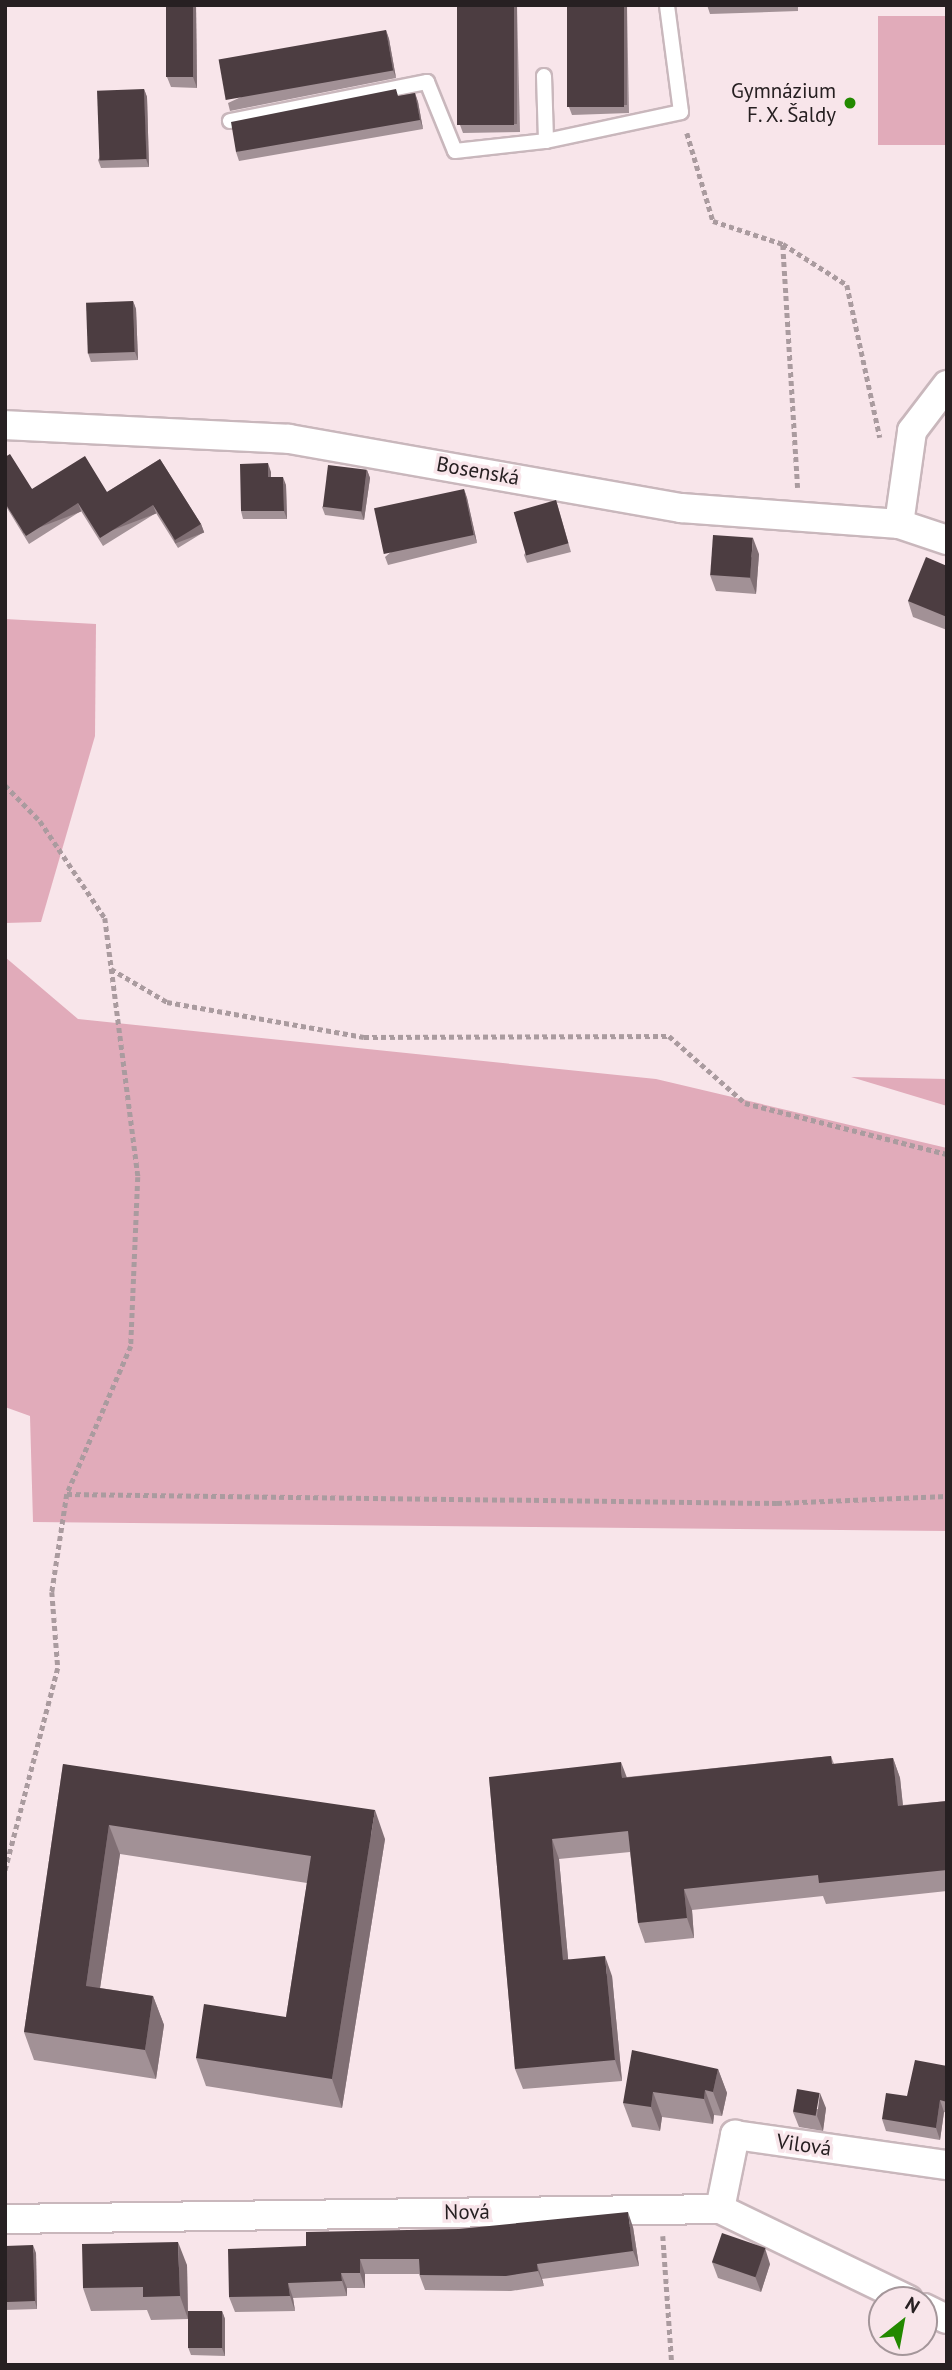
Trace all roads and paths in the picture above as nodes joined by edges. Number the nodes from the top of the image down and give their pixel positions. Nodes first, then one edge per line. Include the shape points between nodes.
1 (667, 5) edge
2 (544, 76) dead end
3 (681, 112) junction
4 (230, 121) edge
5 (546, 141) junction
6 (783, 244) junction
7 (947, 385) edge
8 (5, 425) edge
9 (882, 444) dead end
10 (800, 517) junction
11 (899, 524) junction
12 (947, 540) edge
13 (5, 785) edge
14 (111, 969) junction
15 (947, 1154) edge
16 (67, 1494) junction
17 (947, 1496) edge
18 (5, 1871) edge
19 (947, 2165) edge
20 (661, 2209) junction
21 (720, 2209) junction
22 (5, 2219) edge
23 (879, 2286) edge
24 (672, 2365) edge

1 - 3 lane
2 - 5 lane
3 - 5 lane
3 - 6 path via 713,221
4 - 5 lane via 427,82 455,151
6 - 9 path via 847,285
6 - 10 path
7 - 11 street via 912,431
8 - 10 street, Bosenská via 289,439 681,508
10 - 11 street, Bosenská
11 - 12 street, Bosenská
13 - 14 path via 40,821 105,918
14 - 15 path via 167,1002 364,1037 669,1036 745,1103
14 - 16 path via 138,1177 131,1346
16 - 17 path via 777,1503
16 - 18 path via 52,1592 58,1668
19 - 21 street, Vilová via 735,2136
20 - 21 street, Nová
20 - 22 street, Nová
20 - 24 path
21 - 23 street, Nová

